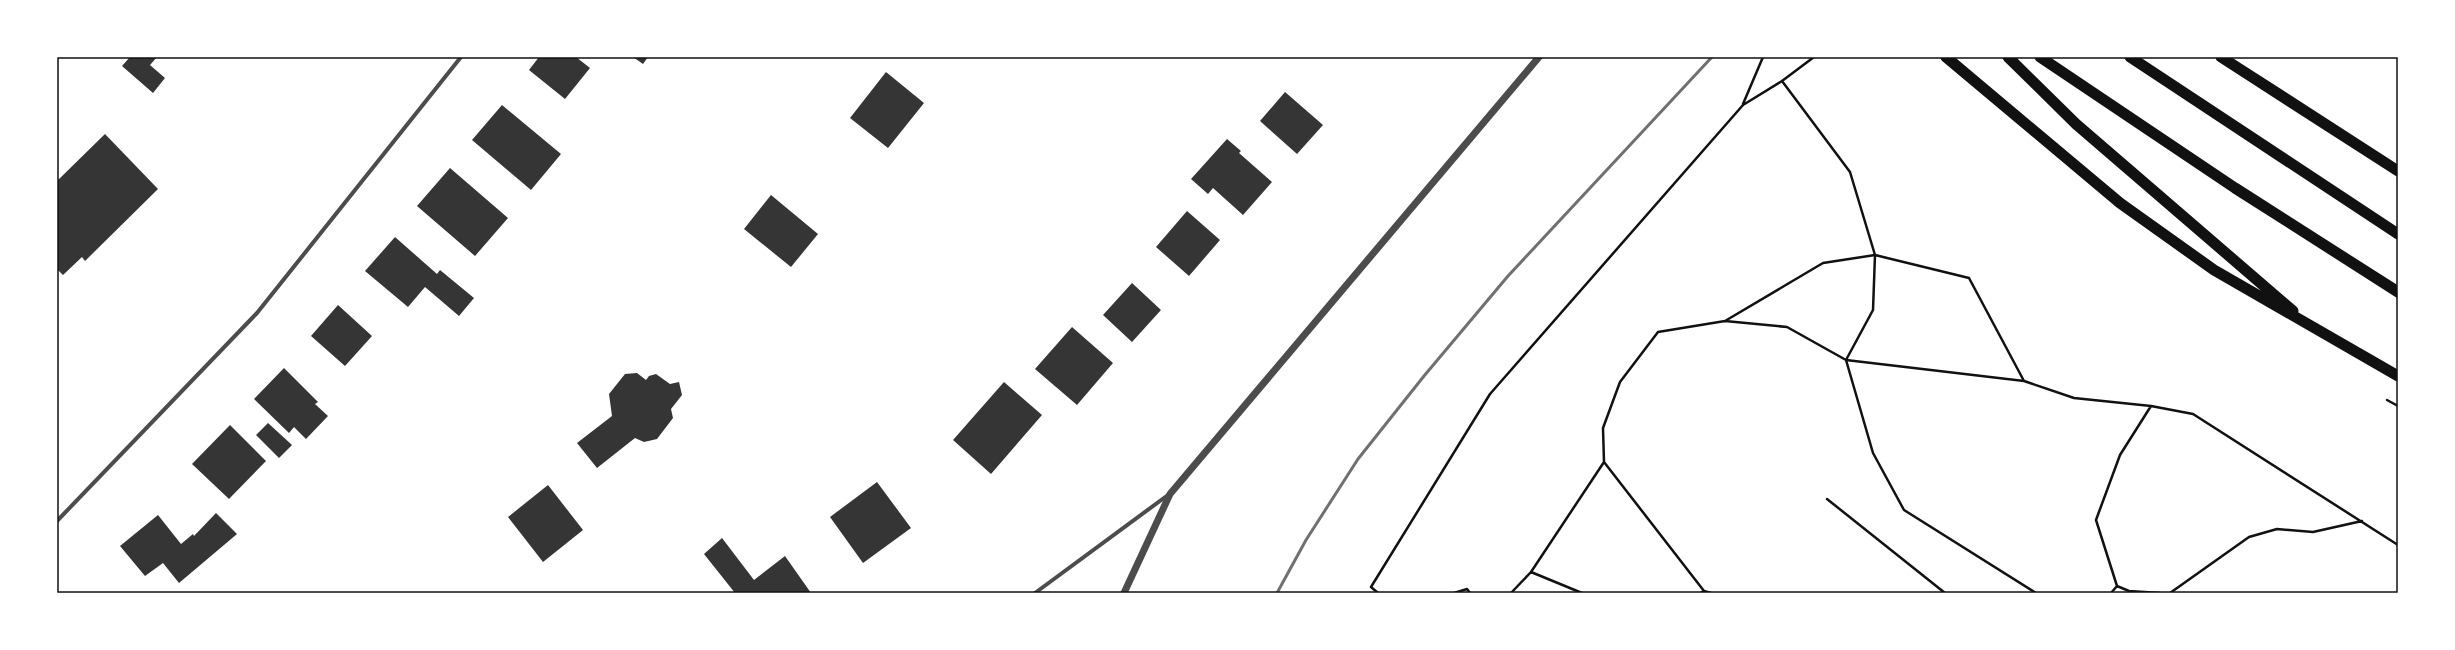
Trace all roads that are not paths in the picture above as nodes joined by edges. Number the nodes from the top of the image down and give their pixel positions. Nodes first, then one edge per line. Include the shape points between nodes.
1 (461, 57) edge
2 (1539, 57) edge
3 (1946, 57) edge
4 (2008, 57) edge
5 (2040, 57) edge
6 (2130, 57) edge
7 (2221, 57) edge
8 (2398, 170) edge
9 (2398, 234) edge
10 (2398, 292) edge
11 (2316, 331) junction
12 (2398, 376) edge
13 (1170, 494) junction
14 (57, 521) edge
15 (1035, 593) edge
16 (1124, 593) edge

1 - 14 street via 257,313
2 - 13 street
3 - 11 highway via 2120,203 2214,270
4 - 11 highway via 2076,124
5 - 10 highway via 2235,188
6 - 9 highway
7 - 8 highway
11 - 12 highway
13 - 15 street
13 - 16 street

